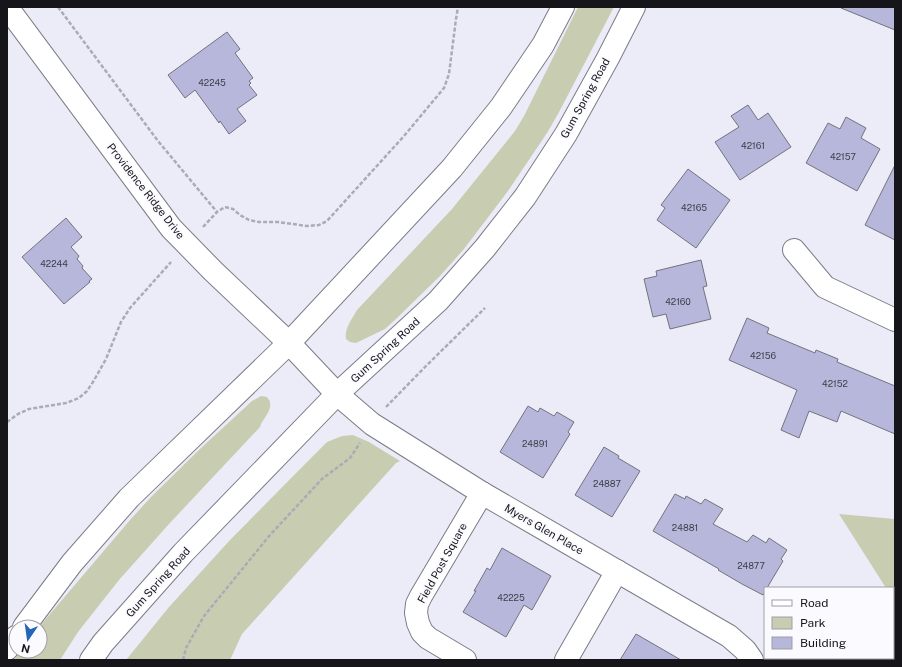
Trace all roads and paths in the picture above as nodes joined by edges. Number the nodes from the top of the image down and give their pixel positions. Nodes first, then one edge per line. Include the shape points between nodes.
1 (7, 7) edge
2 (58, 7) edge
3 (458, 7) edge
4 (563, 7) edge
5 (634, 7) edge
6 (217, 212) junction
7 (201, 229) dead end
8 (794, 250) dead end
9 (173, 260) dead end
10 (485, 308) dead end
11 (895, 320) edge
12 (289, 343) junction
13 (337, 394) junction
14 (385, 408) dead end
15 (7, 422) edge
16 (361, 439) dead end
17 (482, 493) junction
18 (616, 571) junction
19 (30, 619) edge
20 (91, 660) edge
21 (183, 660) edge
22 (465, 660) edge
23 (566, 660) edge
24 (752, 660) edge

1 - 12 main road, Providence Ridge Drive via 171,228
2 - 6 path via 158,142
3 - 6 path via 449,74 444,88 327,221 307,226 249,220 233,209 225,207
4 - 12 main road via 543,45 501,107 452,168
5 - 13 main road, Gum Spring Road via 566,134 525,197 485,248 438,301
6 - 7 path
8 - 11 main road via 825,287
9 - 15 path via 130,308 87,391 79,398 66,403 28,409
10 - 14 path
12 - 13 main road, Providence Ridge Drive
12 - 19 main road via 129,498 72,563
13 - 17 main road, Myers Glen Place via 372,424
13 - 20 main road, Gum Spring Road via 183,553
16 - 21 path via 350,458 322,479 270,535 204,616 186,648
17 - 18 main road, Myers Glen Place
17 - 22 main road, Field Post Square via 421,596 416,613 422,632 428,638
18 - 23 main road
18 - 24 main road, Myers Glen Place via 729,636 746,650

